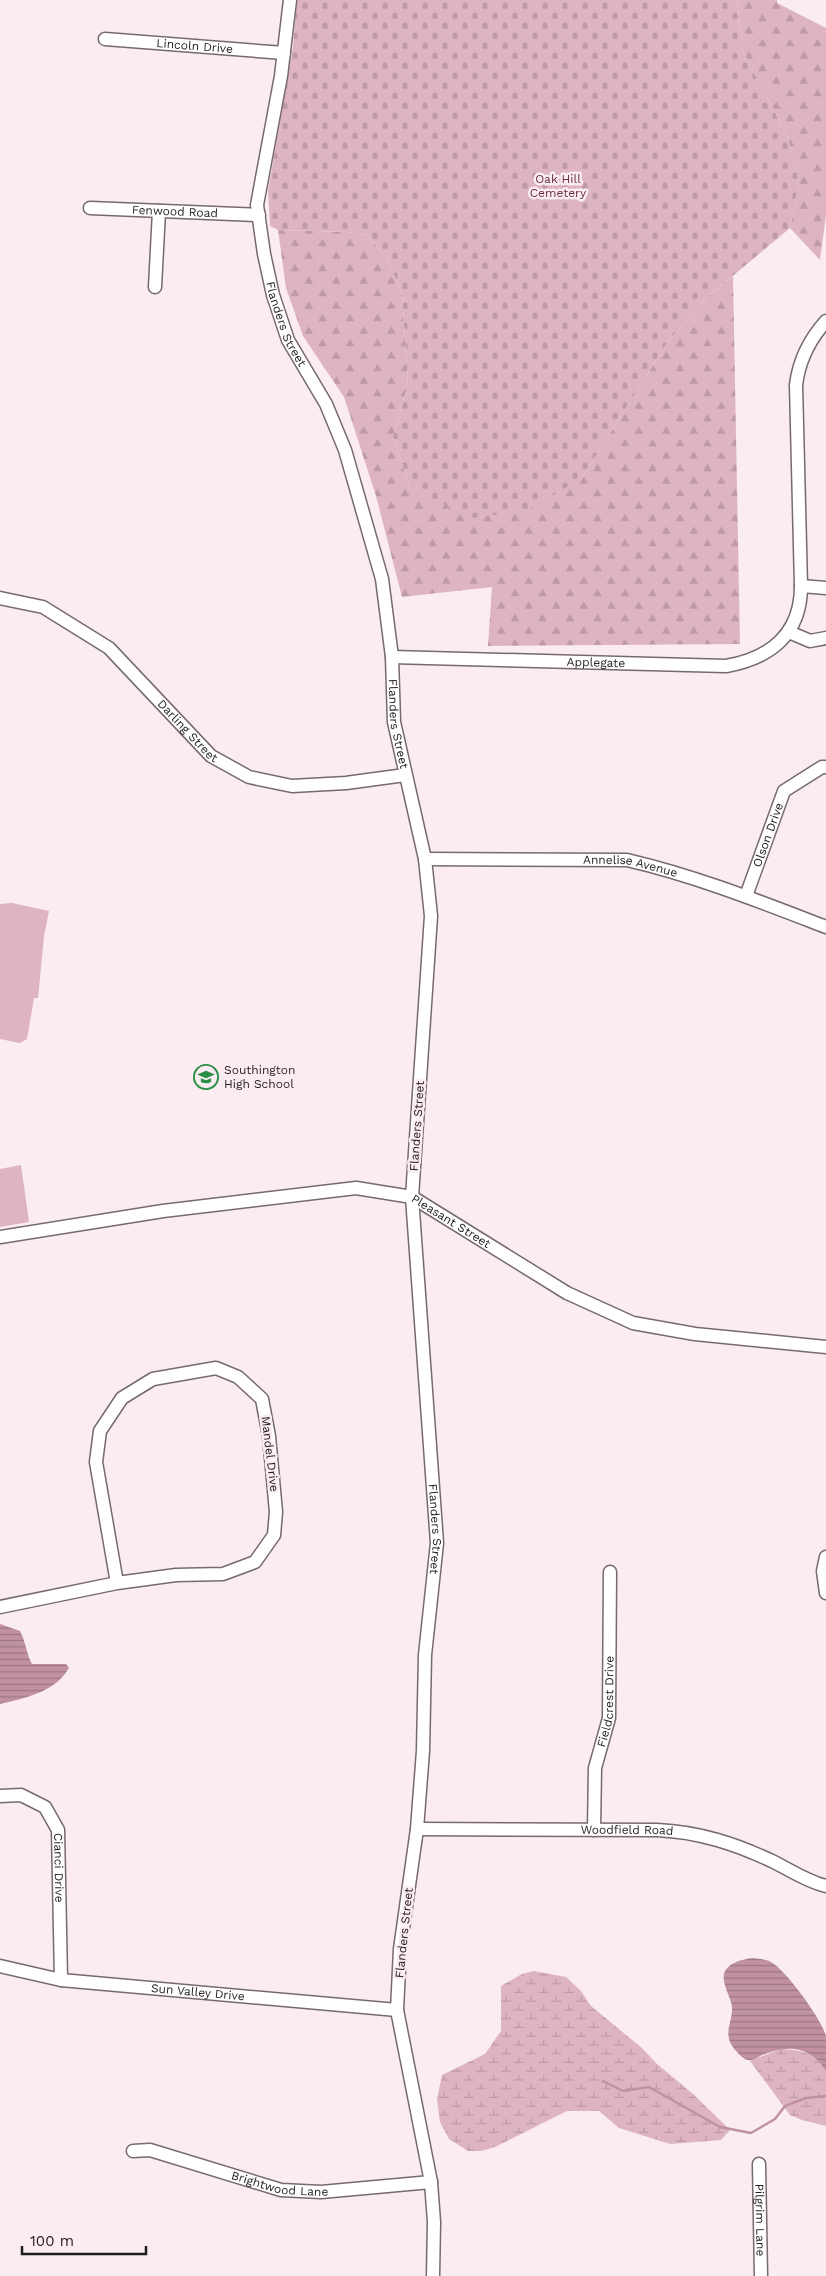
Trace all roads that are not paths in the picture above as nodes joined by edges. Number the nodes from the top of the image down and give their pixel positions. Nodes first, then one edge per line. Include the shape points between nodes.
1 (290, 0) edge
2 (105, 39) dead end
3 (284, 54) junction
4 (90, 208) dead end
5 (160, 211) junction
6 (259, 215) junction
7 (155, 287) dead end
8 (826, 321) edge
9 (801, 586) junction
10 (826, 588) edge
11 (0, 598) edge
12 (789, 632) junction
13 (826, 638) edge
14 (392, 657) junction
15 (826, 767) edge
16 (405, 776) junction
17 (425, 859) junction
18 (746, 896) junction
19 (826, 927) edge
20 (412, 1197) junction
21 (0, 1237) edge
22 (826, 1348) edge
23 (826, 1557) edge
24 (610, 1572) dead end
25 (117, 1584) junction
26 (826, 1593) edge
27 (0, 1607) edge
28 (0, 1796) edge
29 (417, 1829) junction
30 (594, 1830) junction
31 (826, 1886) edge
32 (0, 1966) edge
33 (61, 1980) junction
34 (397, 2010) junction
35 (133, 2151) dead end
36 (759, 2164) dead end
37 (431, 2182) junction
38 (433, 2276) edge
39 (761, 2276) edge

1 - 3 street, Flanders Street
2 - 3 street, Lincoln Drive
3 - 6 street, Flanders Street via 257,205
4 - 5 street, Fenwood Road
5 - 6 street, Fenwood Road
5 - 7 street
6 - 14 street, Flanders Street via 273,295 288,340 326,404 345,450 382,579
8 - 9 street, Applegate via 807,347 796,386
9 - 10 street
9 - 12 street, Applegate via 799,610
11 - 16 street, Darling Street via 43,607 109,648 212,756 249,777 292,786
12 - 13 street via 810,641
12 - 14 street, Applegate via 766,653 747,662 726,666
14 - 16 street, Flanders Street via 394,722
15 - 18 street, Olson Drive via 784,791
16 - 17 street, Flanders Street
17 - 18 street, Annelise Avenue via 628,860
17 - 20 street, Flanders Street via 431,916
18 - 19 street, Annelise Avenue
20 - 21 street, Pleasant Street via 356,1188 164,1211
20 - 22 street, Pleasant Street via 567,1293 633,1323 695,1334
20 - 29 street, Flanders Street via 437,1542 425,1655
23 - 26 street via 823,1571
24 - 30 street, Fieldcrest Drive via 610,1718 595,1768
25 - 25 street, Mandel Drive via 176,1575 223,1574 255,1562 274,1535 276,1512 262,1400 238,1378 216,1368 153,1379 122,1398 100,1431 96,1462
25 - 27 street, Mandel Drive
28 - 33 street, Cianci Drive via 21,1795 45,1807 58,1830
29 - 30 street, Woodfield Road
29 - 34 street, Flanders Street via 400,1949
30 - 31 street, Woodfield Road via 665,1830 709,1836
32 - 33 street, Sun Valley Drive
33 - 34 street, Sun Valley Drive
34 - 37 street, Flanders Street
35 - 37 street, Brightwood Lane via 150,2150 282,2190 321,2192
36 - 39 street, Pilgrim Lane
37 - 38 street, Flanders Street

